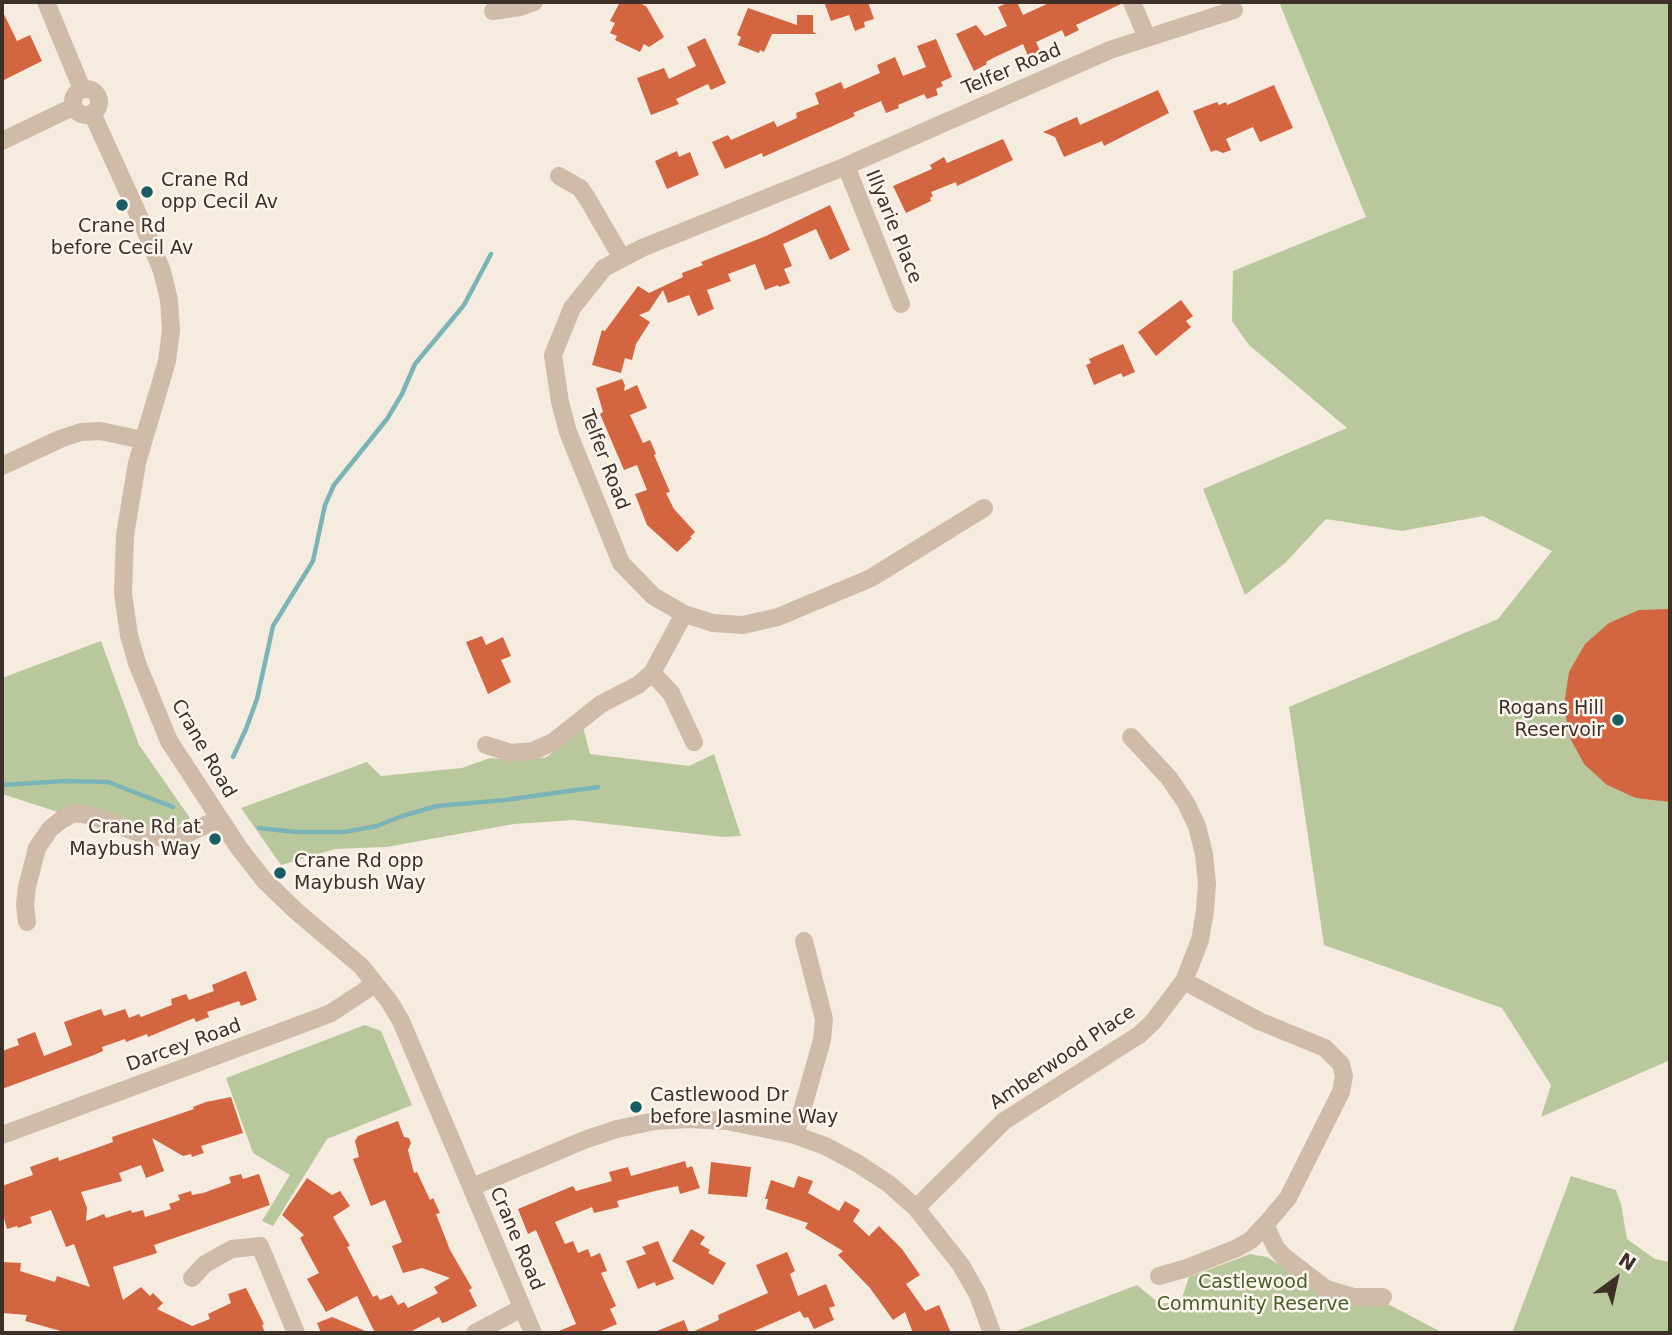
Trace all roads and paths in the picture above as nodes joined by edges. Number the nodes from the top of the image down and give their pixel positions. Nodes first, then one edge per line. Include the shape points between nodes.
1 (46, 2) edge
2 (534, 2) edge
3 (1132, 2) edge
4 (1234, 10) dead end
5 (492, 11) dead end
6 (1147, 38) junction
7 (82, 89) junction
8 (73, 107) junction
9 (92, 113) junction
10 (2, 141) edge
11 (846, 166) junction
12 (559, 176) dead end
13 (622, 258) junction
14 (901, 304) dead end
15 (143, 440) junction
16 (2, 466) edge
17 (984, 508) dead end
18 (684, 614) junction
19 (652, 673) junction
20 (1131, 737) dead end
21 (694, 742) dead end
22 (486, 745) dead end
23 (219, 819) junction
24 (27, 922) dead end
25 (804, 941) dead end
26 (1184, 981) junction
27 (375, 984) junction
28 (2, 1135) edge
29 (795, 1135) junction
30 (472, 1187) junction
31 (916, 1208) junction
32 (1265, 1225) junction
33 (1159, 1276) dead end
34 (192, 1278) dead end
35 (1383, 1297) dead end
36 (522, 1308) junction
37 (296, 1333) edge
38 (475, 1333) edge
39 (533, 1333) edge
40 (992, 1333) edge

1 - 7 street
2 - 5 street
3 - 6 street
4 - 6 street, Telfer Road
6 - 11 street, Telfer Road
7 - 8 street via 74,96
7 - 9 street via 98,97 98,107
8 - 9 street via 81,114
8 - 10 street
9 - 15 street, Crane Road via 152,246 169,300 166,361
11 - 13 street, Telfer Road
11 - 14 street, Illyarie Place
12 - 13 street via 580,188
13 - 18 street, Telfer Road via 604,268 572,309 553,355 560,402 621,563 653,596
15 - 16 street via 81,432
15 - 23 street, Crane Road via 132,483 122,567 127,625 137,663 169,741
17 - 18 street, Telfer Road via 871,578 778,617 743,625
18 - 19 street
19 - 21 street via 671,693
19 - 22 street via 543,747 511,753
20 - 26 street, Amberwood Place via 1186,803 1204,854 1205,911 1200,940
23 - 24 street via 167,839 74,813 50,829 37,848 27,887
23 - 27 street, Crane Road via 264,880 361,966
25 - 29 street via 824,1019
26 - 31 street, Amberwood Place via 1139,1035 1004,1121
26 - 32 street via 1259,1021 1325,1048 1341,1064 1341,1092 1287,1198
27 - 28 street, Darcey Road via 322,1017
27 - 30 street, Crane Road via 401,1021
29 - 30 street via 727,1121 655,1122 587,1139
29 - 31 street via 857,1163
30 - 36 street, Crane Road
31 - 40 street via 961,1265
32 - 33 street via 1237,1248
32 - 35 street via 1276,1248 1326,1289 1353,1297
34 - 37 street via 205,1264 232,1249 260,1246
36 - 38 street
36 - 39 street, Crane Road

